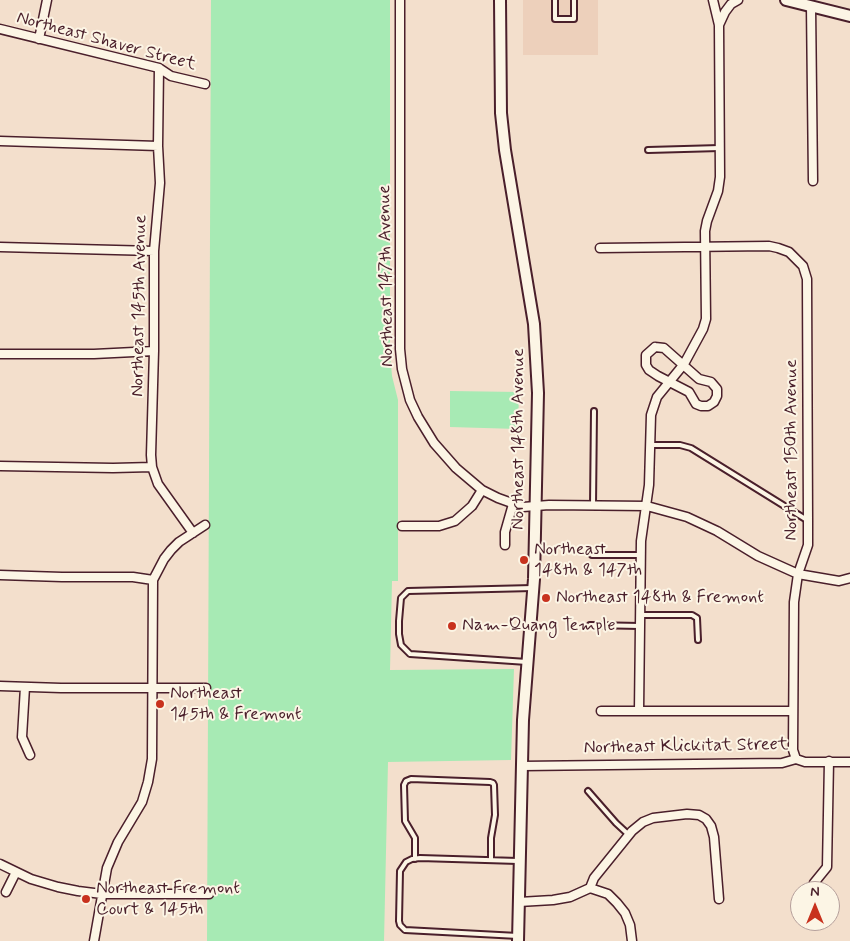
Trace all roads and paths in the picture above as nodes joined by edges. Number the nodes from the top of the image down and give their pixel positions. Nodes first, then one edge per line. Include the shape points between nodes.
1 (47, 0) edge
2 (400, 0) edge
3 (500, 0) edge
4 (555, 0) edge
5 (574, 0) edge
6 (713, 0) edge
7 (738, 0) edge
8 (786, 0) edge
9 (812, 6) junction
10 (850, 16) edge
11 (720, 25) junction
12 (0, 29) edge
13 (39, 39) junction
14 (159, 68) junction
15 (205, 84) dead end
16 (0, 141) edge
17 (158, 146) junction
18 (720, 148) junction
19 (648, 150) dead end
20 (813, 181) dead end
21 (0, 247) edge
22 (705, 247) junction
23 (600, 248) dead end
24 (154, 251) junction
25 (154, 351) junction
26 (0, 354) edge
27 (684, 364) junction
28 (669, 382) junction
29 (594, 411) dead end
30 (650, 445) junction
31 (0, 466) edge
32 (152, 467) junction
33 (482, 490) junction
34 (513, 504) junction
35 (593, 505) junction
36 (536, 506) junction
37 (647, 506) junction
38 (808, 521) junction
39 (205, 525) dead end
40 (402, 526) dead end
41 (193, 533) junction
42 (505, 545) dead end
43 (592, 555) dead end
44 (640, 555) junction
45 (798, 574) junction
46 (0, 575) edge
47 (850, 578) edge
48 (153, 580) junction
49 (533, 588) junction
50 (640, 615) junction
51 (590, 625) dead end
52 (640, 626) junction
53 (698, 640) dead end
54 (527, 662) junction
55 (0, 686) edge
56 (26, 687) junction
57 (153, 688) junction
58 (206, 688) dead end
59 (601, 711) dead end
60 (639, 711) junction
61 (792, 711) junction
62 (30, 755) dead end
63 (796, 759) junction
64 (829, 761) junction
65 (850, 762) edge
66 (522, 766) junction
67 (588, 791) dead end
68 (629, 835) junction
69 (415, 859) junction
70 (491, 860) junction
71 (520, 861) junction
72 (0, 864) edge
73 (16, 872) junction
74 (816, 881) edge
75 (590, 888) junction
76 (6, 892) dead end
77 (102, 894) junction
78 (209, 894) dead end
79 (720, 899) dead end
80 (519, 902) junction
81 (518, 939) edge
82 (94, 941) edge
83 (632, 941) edge

1 - 13 street
2 - 33 street, Northeast 147th Avenue via 402,369 410,400 426,432 456,468
3 - 36 main road, Northeast 148th Avenue via 502,121 536,347
4 - 5 lane via 555,19 574,19
6 - 11 street
7 - 11 street via 725,12
8 - 9 main road
9 - 10 main road
9 - 20 street
11 - 18 street
12 - 13 street, Northeast Shaver Street
13 - 14 street, Northeast Shaver Street
14 - 15 street, Northeast Shaver Street via 170,76
14 - 17 street, Northeast 145th Avenue
16 - 17 street
17 - 24 street, Northeast 145th Avenue via 160,184
18 - 19 lane
18 - 22 street via 718,191 707,221
21 - 24 street
22 - 23 street
22 - 27 street via 706,319
22 - 38 street, Northeast 150th Avenue via 778,248 799,261 807,279
24 - 25 street, Northeast 145th Avenue
25 - 26 street
25 - 32 street, Northeast 145th Avenue
27 - 28 street
27 - 28 street via 664,348 650,351 645,360 649,370
27 - 28 street via 699,379 715,385 717,396 714,402 708,406 696,404 689,392
28 - 30 street via 653,406
29 - 35 lane
30 - 37 street
30 - 38 lane via 690,448
31 - 32 street
32 - 41 street, Northeast 145th Avenue via 161,490
33 - 34 street, Northeast 147th Avenue
33 - 40 street via 472,506 455,521 439,526
34 - 36 street, Northeast 147th Avenue
34 - 42 street
35 - 36 street, Northeast 147th Avenue
35 - 37 street, Northeast 147th Avenue
36 - 49 main road, Northeast 148th Avenue
37 - 44 street
37 - 45 street, Northeast 147th Avenue via 687,517
38 - 45 street, Northeast 150th Avenue via 808,545
39 - 41 street
41 - 48 street via 171,550
43 - 44 lane
44 - 50 street
45 - 47 street, Northeast 147th Avenue via 839,581
45 - 61 street, Northeast 150th Avenue via 794,602
46 - 48 street
48 - 57 street
49 - 54 main road, Northeast 148th Avenue
49 - 54 lane via 408,591 401,598 399,621 401,645 410,654
50 - 52 street
50 - 53 lane via 692,615 697,618
51 - 52 lane
52 - 60 street
54 - 66 main road, Northeast 148th Avenue
55 - 56 street
56 - 57 street
56 - 62 street via 22,737
57 - 58 street
57 - 77 street via 152,759 148,782 142,802 111,858
59 - 60 street
60 - 61 street
61 - 63 street, Northeast 150th Avenue via 792,750
63 - 64 street, Northeast Klickitat Street
63 - 66 street, Northeast Klickitat Street via 782,763
64 - 65 street, Northeast Klickitat Street
64 - 74 street via 827,866
66 - 71 main road, Northeast 148th Avenue
67 - 68 lane
68 - 75 street via 594,878
68 - 79 street via 644,822 668,815 699,815 706,819 714,837
69 - 70 lane
69 - 70 lane via 415,838 405,821 404,784 411,780 493,783 495,815
69 - 81 lane via 406,862 400,870 399,921 402,928
70 - 71 lane
71 - 80 main road, Northeast 148th Avenue
72 - 73 street
73 - 76 street
73 - 77 street via 58,887
75 - 80 street via 570,897
75 - 83 street via 608,894 625,913
77 - 78 street
77 - 82 street
80 - 81 main road, Northeast 148th Avenue

